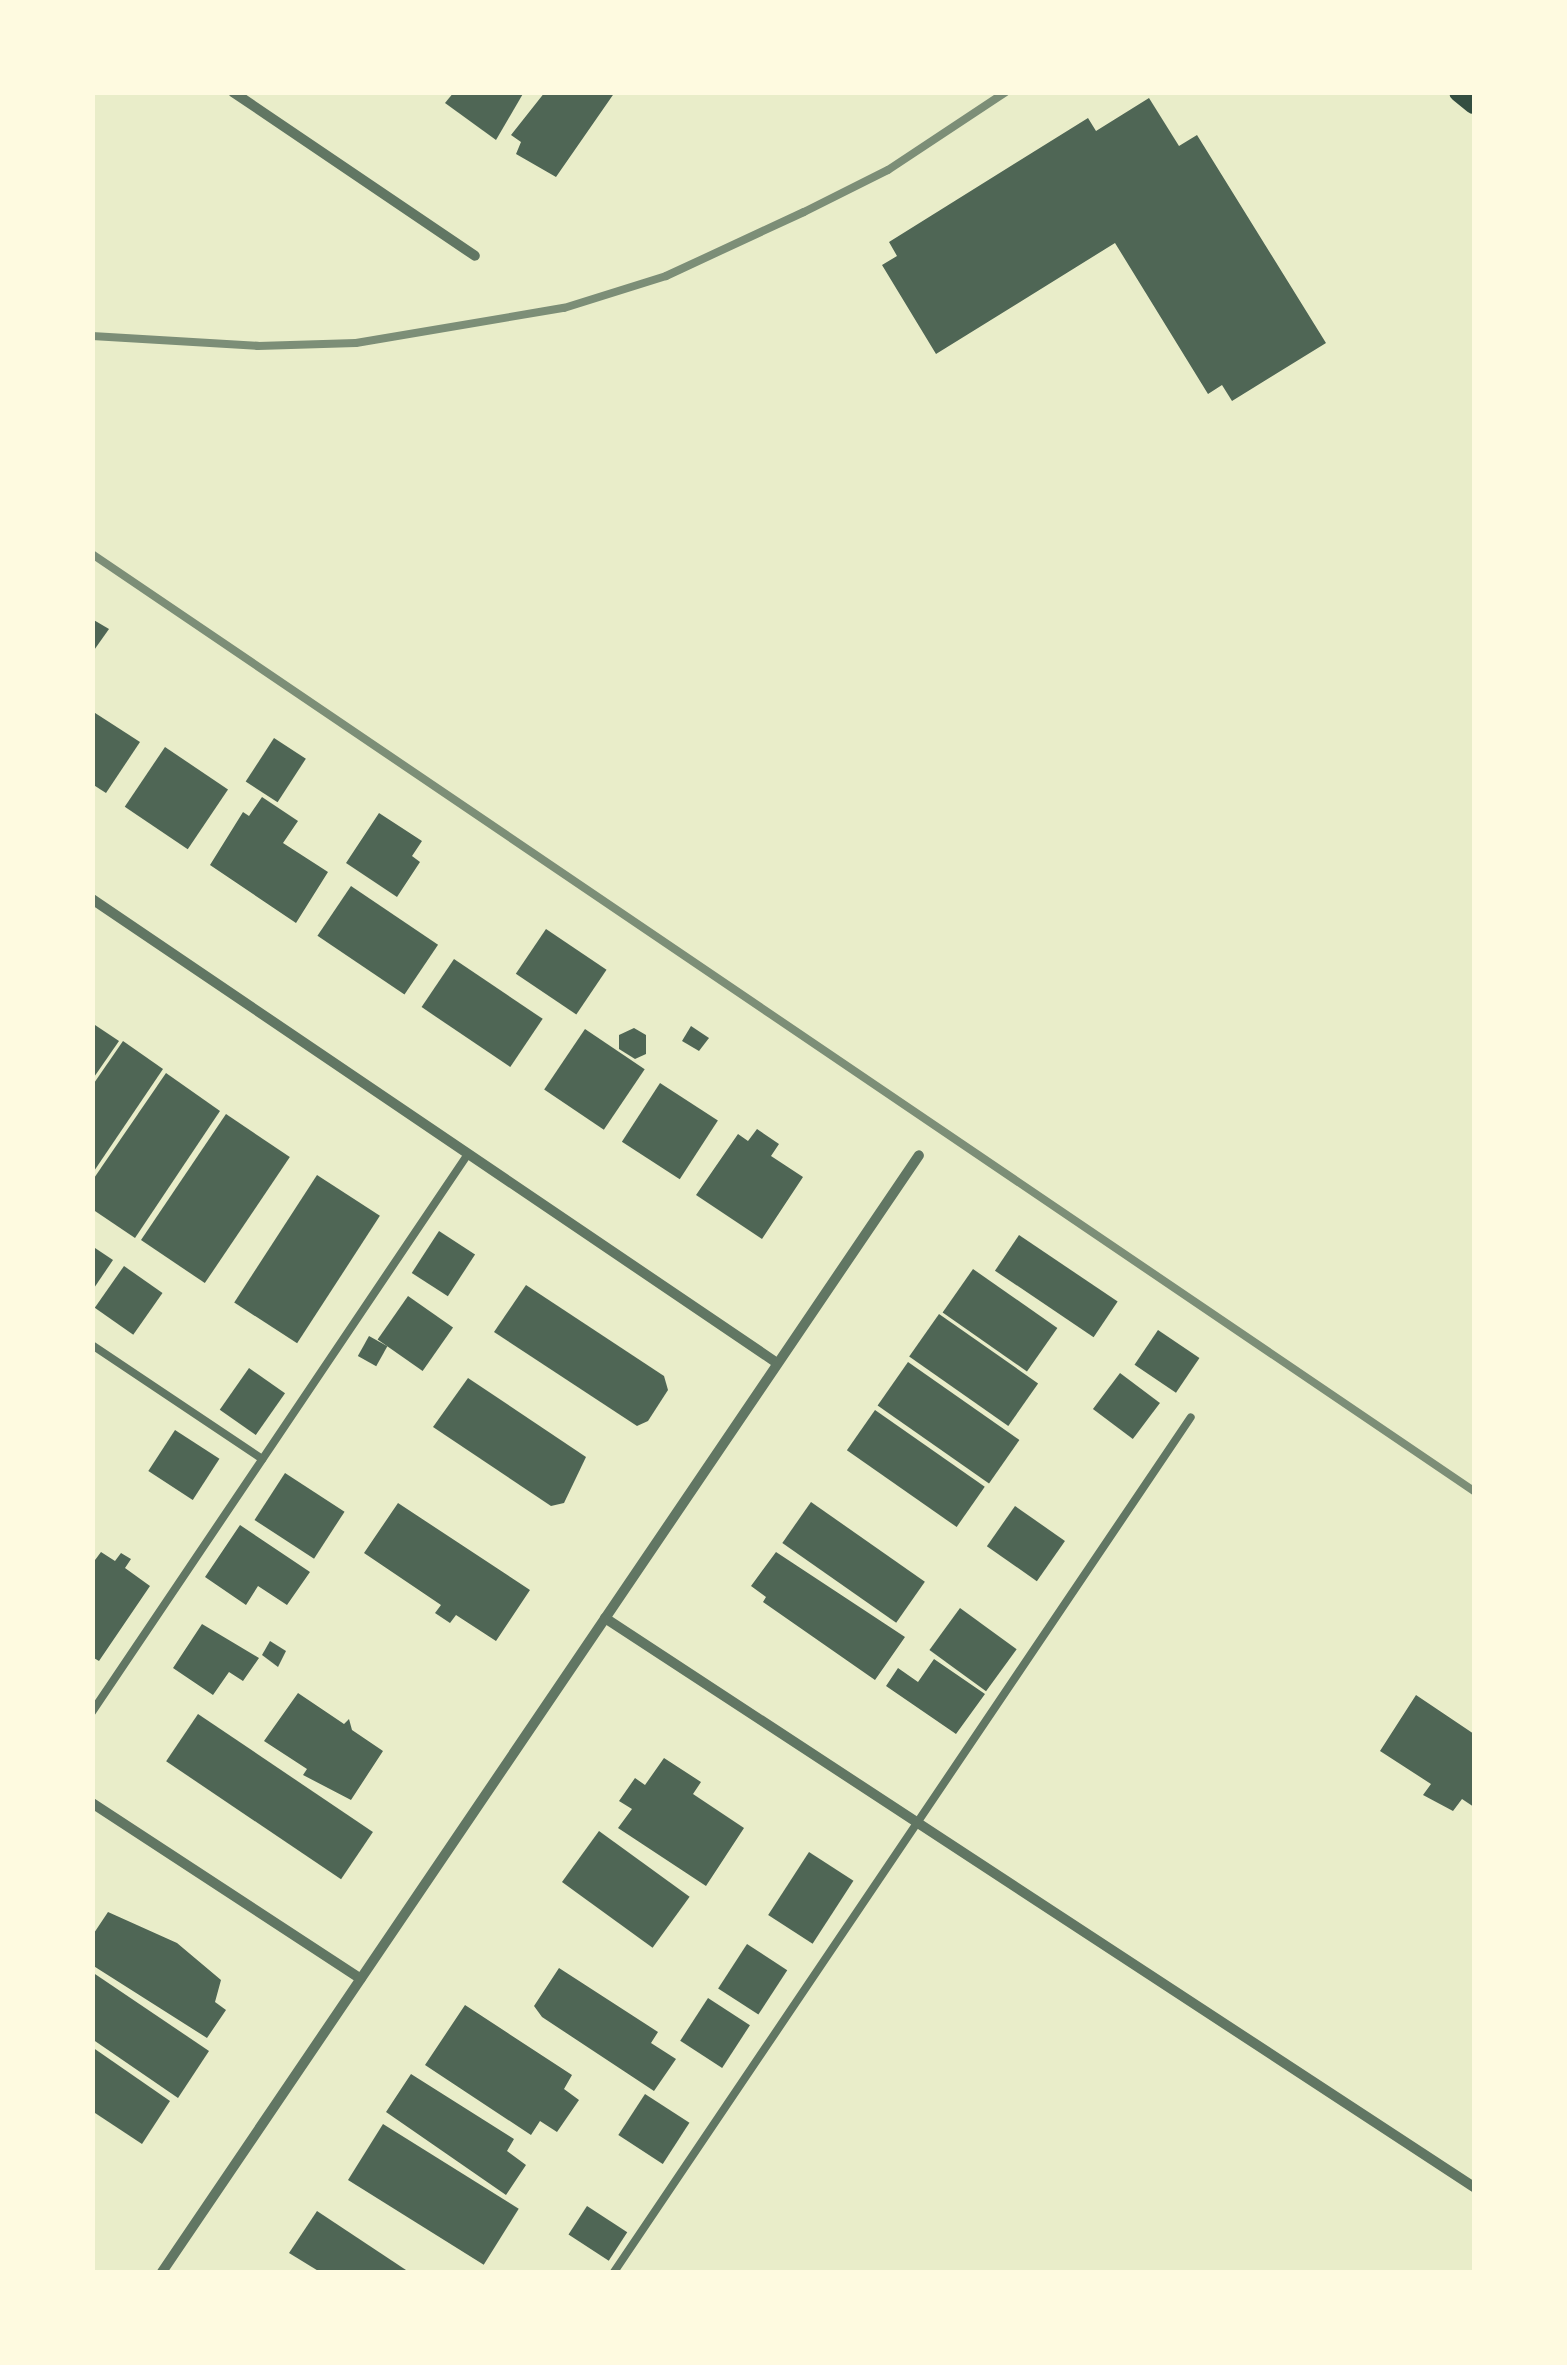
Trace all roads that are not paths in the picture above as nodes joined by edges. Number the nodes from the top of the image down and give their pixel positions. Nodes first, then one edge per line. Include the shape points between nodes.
1 (234, 92) edge
2 (1459, 92) edge
3 (1474, 104) edge
4 (475, 256) dead end
5 (92, 899) edge
6 (468, 1154) junction
7 (919, 1155) dead end
8 (92, 1346) edge
9 (777, 1364) junction
10 (1191, 1417) dead end
11 (262, 1460) junction
12 (604, 1618) junction
13 (92, 1712) edge
14 (92, 1803) edge
15 (914, 1824) junction
16 (361, 1979) junction
17 (1474, 2187) edge
18 (162, 2272) edge
19 (614, 2272) edge

1 - 4 street
2 - 3 main road
5 - 6 street
6 - 9 street
6 - 11 lane
7 - 9 street
8 - 11 lane
9 - 12 street
10 - 15 lane
11 - 13 lane
12 - 15 street
12 - 16 street
14 - 16 street
15 - 17 street
15 - 19 lane
16 - 18 street

